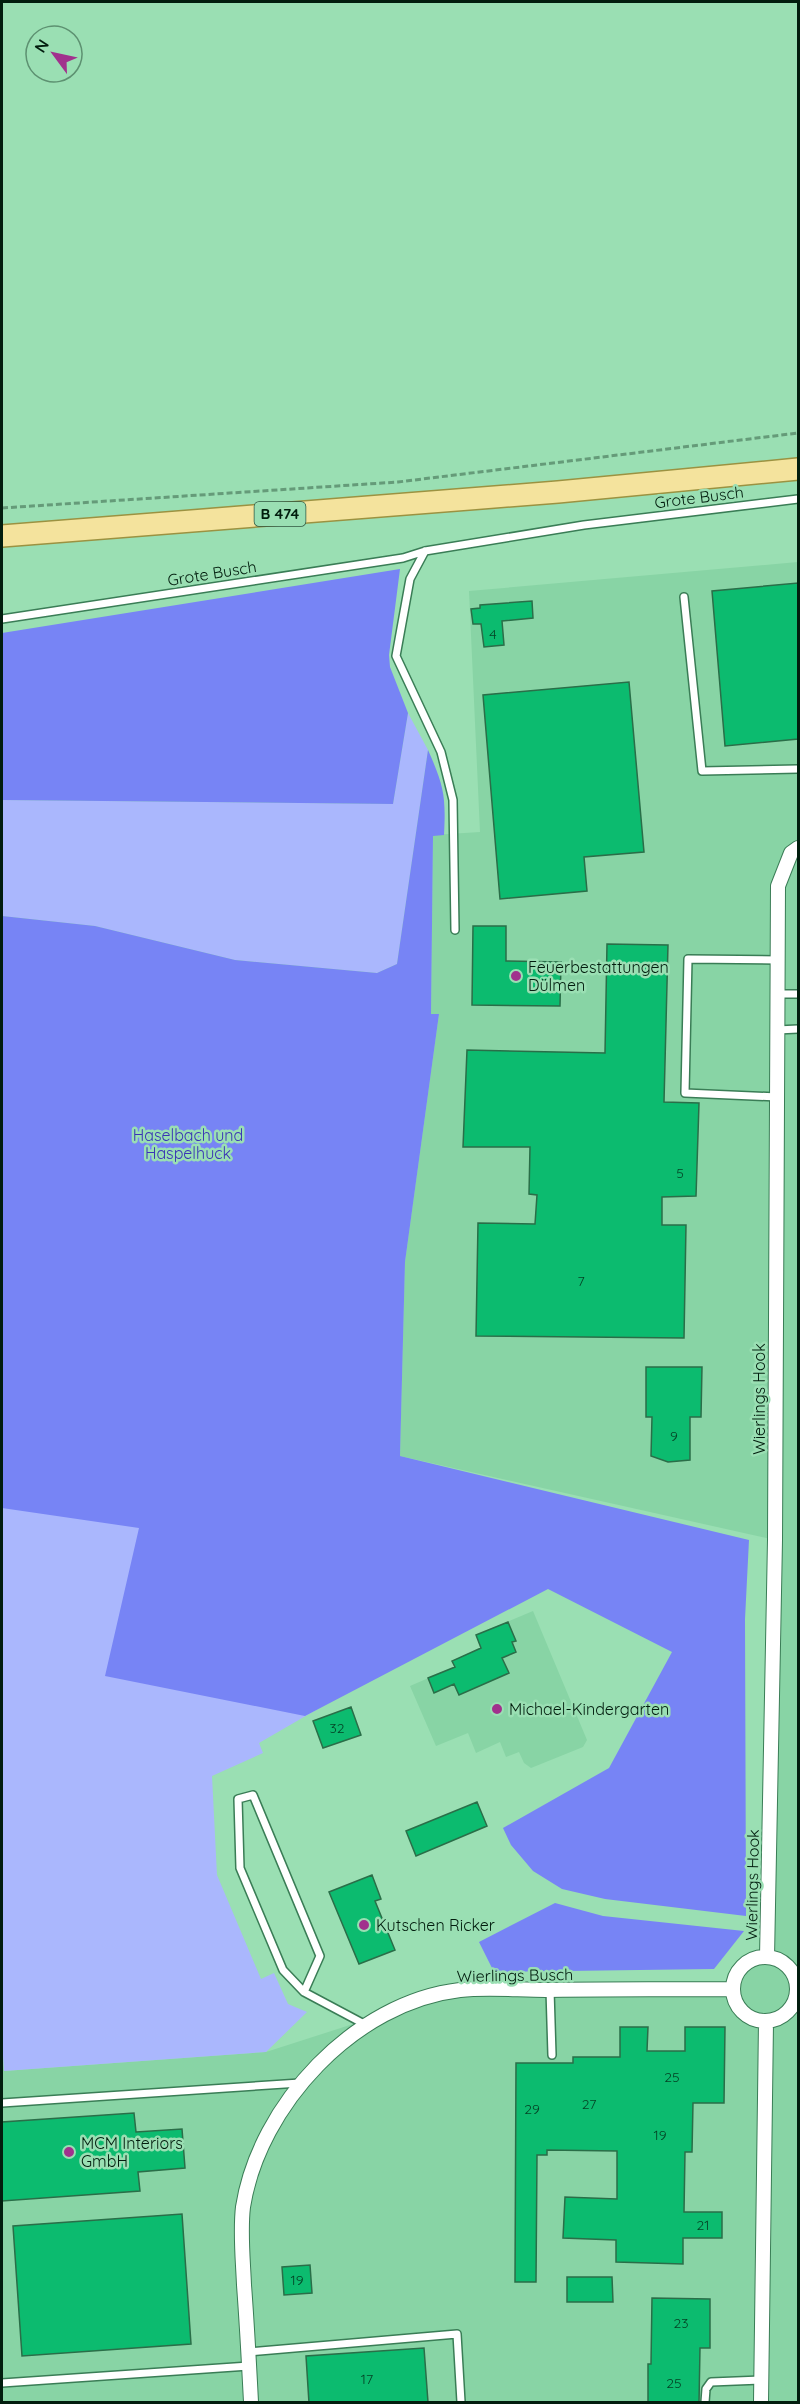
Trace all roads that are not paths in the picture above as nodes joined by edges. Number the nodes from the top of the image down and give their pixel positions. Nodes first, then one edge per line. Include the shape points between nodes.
1 (798, 469) edge
2 (798, 499) edge
3 (2, 536) edge
4 (425, 551) junction
5 (684, 597) dead end
6 (2, 619) edge
7 (798, 769) edge
8 (798, 848) edge
9 (456, 930) dead end
10 (777, 960) junction
11 (777, 994) junction
12 (798, 994) edge
13 (798, 1029) edge
14 (777, 1030) junction
15 (777, 1097) junction
16 (767, 1957) junction
17 (733, 1989) junction
18 (550, 1990) junction
19 (798, 1991) edge
20 (304, 1992) junction
21 (766, 2022) junction
22 (366, 2025) junction
23 (552, 2055) dead end
24 (300, 2083) junction
25 (2, 2103) edge
26 (249, 2359) junction
27 (761, 2380) junction
28 (2, 2383) edge
29 (251, 2403) edge
30 (461, 2403) edge
31 (705, 2403) edge
32 (761, 2403) edge

1 - 3 main road, B 474
2 - 4 lane, Grote Busch via 584,525
4 - 6 lane, Grote Busch via 403,558
4 - 9 lane via 410,579 396,656 441,752 453,800
5 - 7 lane via 702,771
8 - 10 street, Wierlings Hook via 791,853 778,886
10 - 11 street, Wierlings Hook
10 - 15 lane via 688,959 685,1093
11 - 12 lane
11 - 14 street, Wierlings Hook
13 - 14 lane
14 - 15 street, Wierlings Hook
15 - 16 street, Wierlings Hook via 775,1528
16 - 17 street via 744,1964
16 - 19 street via 790,1968
17 - 18 street, Wierlings Busch
17 - 21 street via 734,2000 747,2016
18 - 22 street, Wierlings Busch via 459,1990 413,2002
18 - 23 lane
19 - 21 street via 788,2013
20 - 20 lane via 283,1970 240,1868 238,1799 253,1795 320,1956
20 - 22 lane
21 - 27 street
22 - 24 street, Wierlings Busch via 336,2047
24 - 25 lane
24 - 26 street, Wierlings Busch via 275,2120 255,2163 243,2208
26 - 28 lane
26 - 29 street, Wierlings Busch
26 - 30 lane via 457,2334
27 - 31 lane via 711,2382
27 - 32 street

